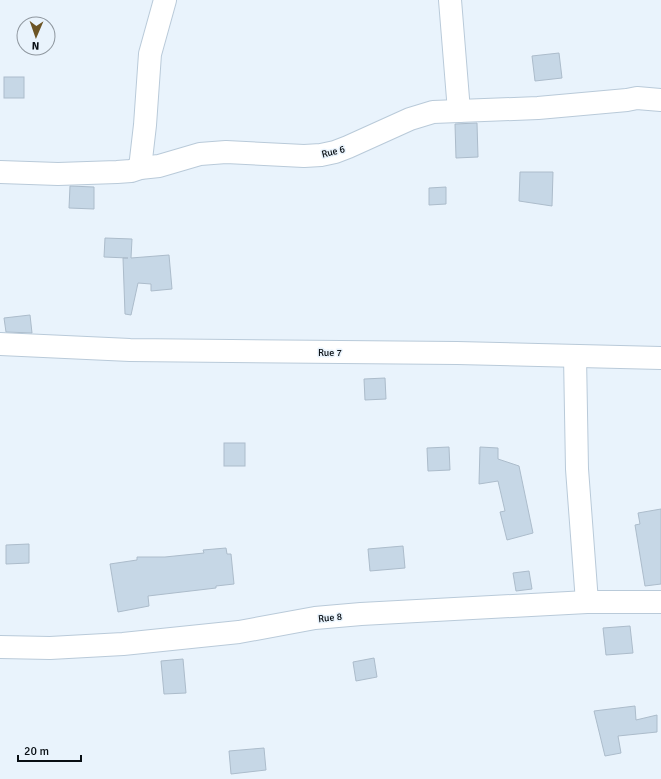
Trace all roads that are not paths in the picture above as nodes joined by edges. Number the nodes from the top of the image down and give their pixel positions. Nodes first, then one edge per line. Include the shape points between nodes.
1 (165, 0) edge
2 (450, 0) edge
3 (661, 100) edge
4 (459, 111) junction
5 (140, 168) junction
6 (0, 172) edge
7 (0, 344) edge
8 (575, 356) junction
9 (661, 358) edge
10 (587, 602) junction
11 (661, 602) edge
12 (0, 647) edge

1 - 5 street via 150,54
2 - 4 street
3 - 4 street, Rue 6 via 637,98 538,108
4 - 5 street, Rue 6 via 433,112 410,119 348,147 321,155 200,154 159,166
5 - 6 street, Rue 6 via 132,171 58,174
7 - 8 street, Rue 7 via 130,350
8 - 9 street, Rue 7
8 - 10 street via 577,469
10 - 11 street, Rue 8
10 - 12 street, Rue 8 via 346,615 239,632 123,644 50,648

